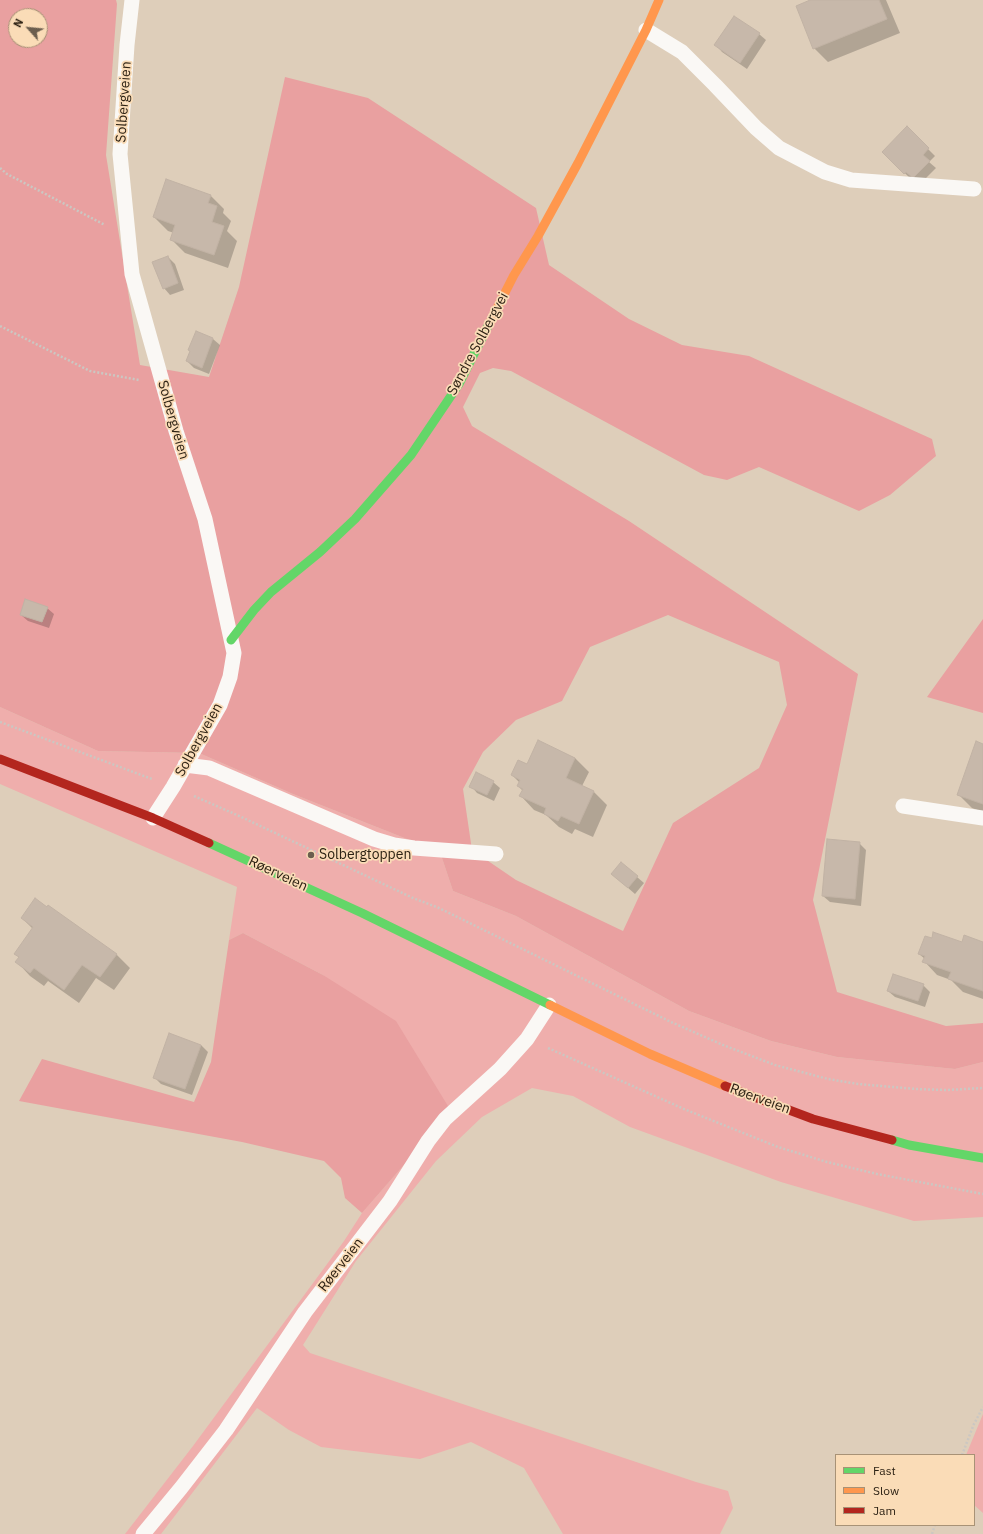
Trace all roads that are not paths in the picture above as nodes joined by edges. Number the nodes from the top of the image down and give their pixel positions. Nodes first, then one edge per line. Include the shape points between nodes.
1 (132, 0) edge
2 (659, 0) edge
3 (646, 30) junction
4 (974, 189) dead end
5 (231, 640) junction
6 (0, 759) edge
7 (185, 764) junction
8 (904, 806) dead end
9 (154, 818) junction
10 (983, 818) edge
11 (496, 854) dead end
12 (549, 1005) junction
13 (983, 1158) edge
14 (143, 1534) edge

1 - 5 lane, Solbergveien via 120,154 132,274 176,432 205,519
2 - 3 main road, Søndre Solbergvei
3 - 4 lane via 682,52 779,148 825,172 851,180
3 - 5 main road, Søndre Solbergvei via 578,162 514,275 459,384 411,455 354,519 254,610
5 - 7 lane, Solbergveien via 234,653 226,692
6 - 9 main road, Røerveien
7 - 9 lane, Solbergveien
7 - 11 lane via 209,768 374,839 394,845
8 - 10 lane
9 - 12 main road, Røerveien via 284,876
12 - 13 main road, Røerveien via 657,1057 732,1089 813,1119 909,1145
12 - 14 lane, Røerveien via 527,1039 500,1069 445,1119 428,1141 390,1201 305,1312 226,1430

